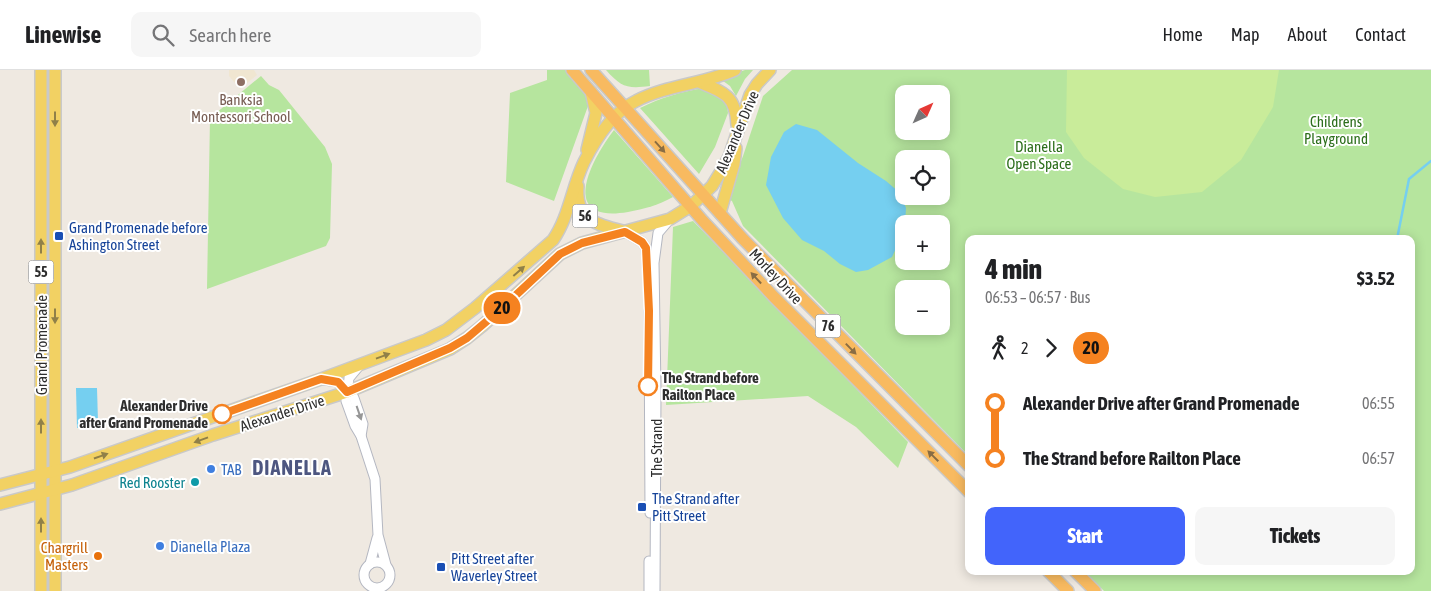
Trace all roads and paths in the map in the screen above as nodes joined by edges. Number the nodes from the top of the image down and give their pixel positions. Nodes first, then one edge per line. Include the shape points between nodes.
1 (41, 70) edge
2 (55, 70) edge
3 (572, 70) edge
4 (591, 70) edge
5 (735, 70) edge
6 (770, 70) edge
7 (41, 82) junction
8 (699, 82) junction
9 (55, 83) junction
10 (591, 92) junction
11 (624, 108) junction
12 (614, 118) junction
13 (737, 134) junction
14 (584, 162) junction
15 (580, 174) junction
16 (703, 195) junction
17 (691, 206) junction
18 (720, 213) junction
19 (670, 219) junction
20 (625, 232) junction
21 (361, 364) junction
22 (321, 379) junction
23 (347, 392) junction
24 (965, 462) edge
25 (55, 471) junction
26 (41, 474) junction
27 (0, 485) edge
28 (965, 488) edge
29 (55, 490) junction
30 (41, 494) junction
31 (0, 504) edge
32 (378, 534) junction
33 (370, 564) junction
34 (386, 565) junction
35 (1052, 575) edge
36 (1079, 575) edge
37 (386, 588) edge
38 (372, 589) edge
39 (41, 591) edge
40 (55, 591) edge
41 (649, 591) edge
42 (655, 591) edge
43 (1068, 591) edge
44 (1095, 591) edge

1 - 7 main road, Grand Promenade / 55
2 - 9 main road, Grand Promenade / 55
3 - 10 highway, Morley Drive / 76
4 - 11 highway, Morley Drive / 76
5 - 8 main road, Alexander Drive / 56
6 - 13 main road, Alexander Drive / 56 via 750,96
7 - 9 main road
26 -> 7 main road, Grand Promenade / 55
8 - 11 main road, Alexander Drive / 56 via 650,95
8 - 13 main road, 56 via 716,88 730,100 736,109
9 -> 25 main road, Grand Promenade / 55
10 - 12 highway, Morley Drive / 76
10 - 14 main road via 596,113
11 - 12 main road, Alexander Drive / 56
11 -> 16 highway, Morley Drive / 76
12 - 14 main road, Alexander Drive / 56
12 - 17 highway, Morley Drive / 76
13 - 16 main road, Alexander Drive / 56 via 729,157
13 - 18 main road, 56 via 736,156
14 - 15 main road, Alexander Drive / 56
15 - 20 main road, 56 via 579,206 587,218
21 -> 15 main road, Alexander Drive / 56 via 446,330 539,253 558,233
16 - 17 main road, Alexander Drive / 56
16 - 18 highway, Morley Drive / 76
17 - 19 main road, Alexander Drive / 56
28 -> 17 highway, Morley Drive / 76 via 774,297
18 -> 24 highway, Morley Drive / 76
19 - 20 main road, Alexander Drive / 56
19 - 42 street, The Strand via 658,233 654,263
20 - 23 main road, Alexander Drive / 56 via 582,243 560,254 467,338
20 - 41 street, The Strand via 642,242 647,255
21 - 22 main road, Alexander Drive / 56
21 - 23 street via 349,378
22 - 23 street via 338,382
25 -> 22 main road, Alexander Drive / 56
23 -> 29 main road, Alexander Drive / 56
23 - 32 street via 346,401 375,479
25 - 26 main road, Alexander Drive / 56
25 - 29 main road, Grand Promenade / 55
26 - 27 main road, Alexander Drive / 56
26 - 30 main road, Grand Promenade / 55
29 - 30 main road, Alexander Drive / 56
29 - 40 main road, Grand Promenade / 55
30 - 31 main road, Alexander Drive / 56
39 -> 30 main road, Grand Promenade / 55
32 - 33 street
32 - 34 street
33 - 34 street
33 - 38 street via 364,579
34 - 37 street via 391,576
35 - 43 highway
36 - 44 highway
37 - 38 street

